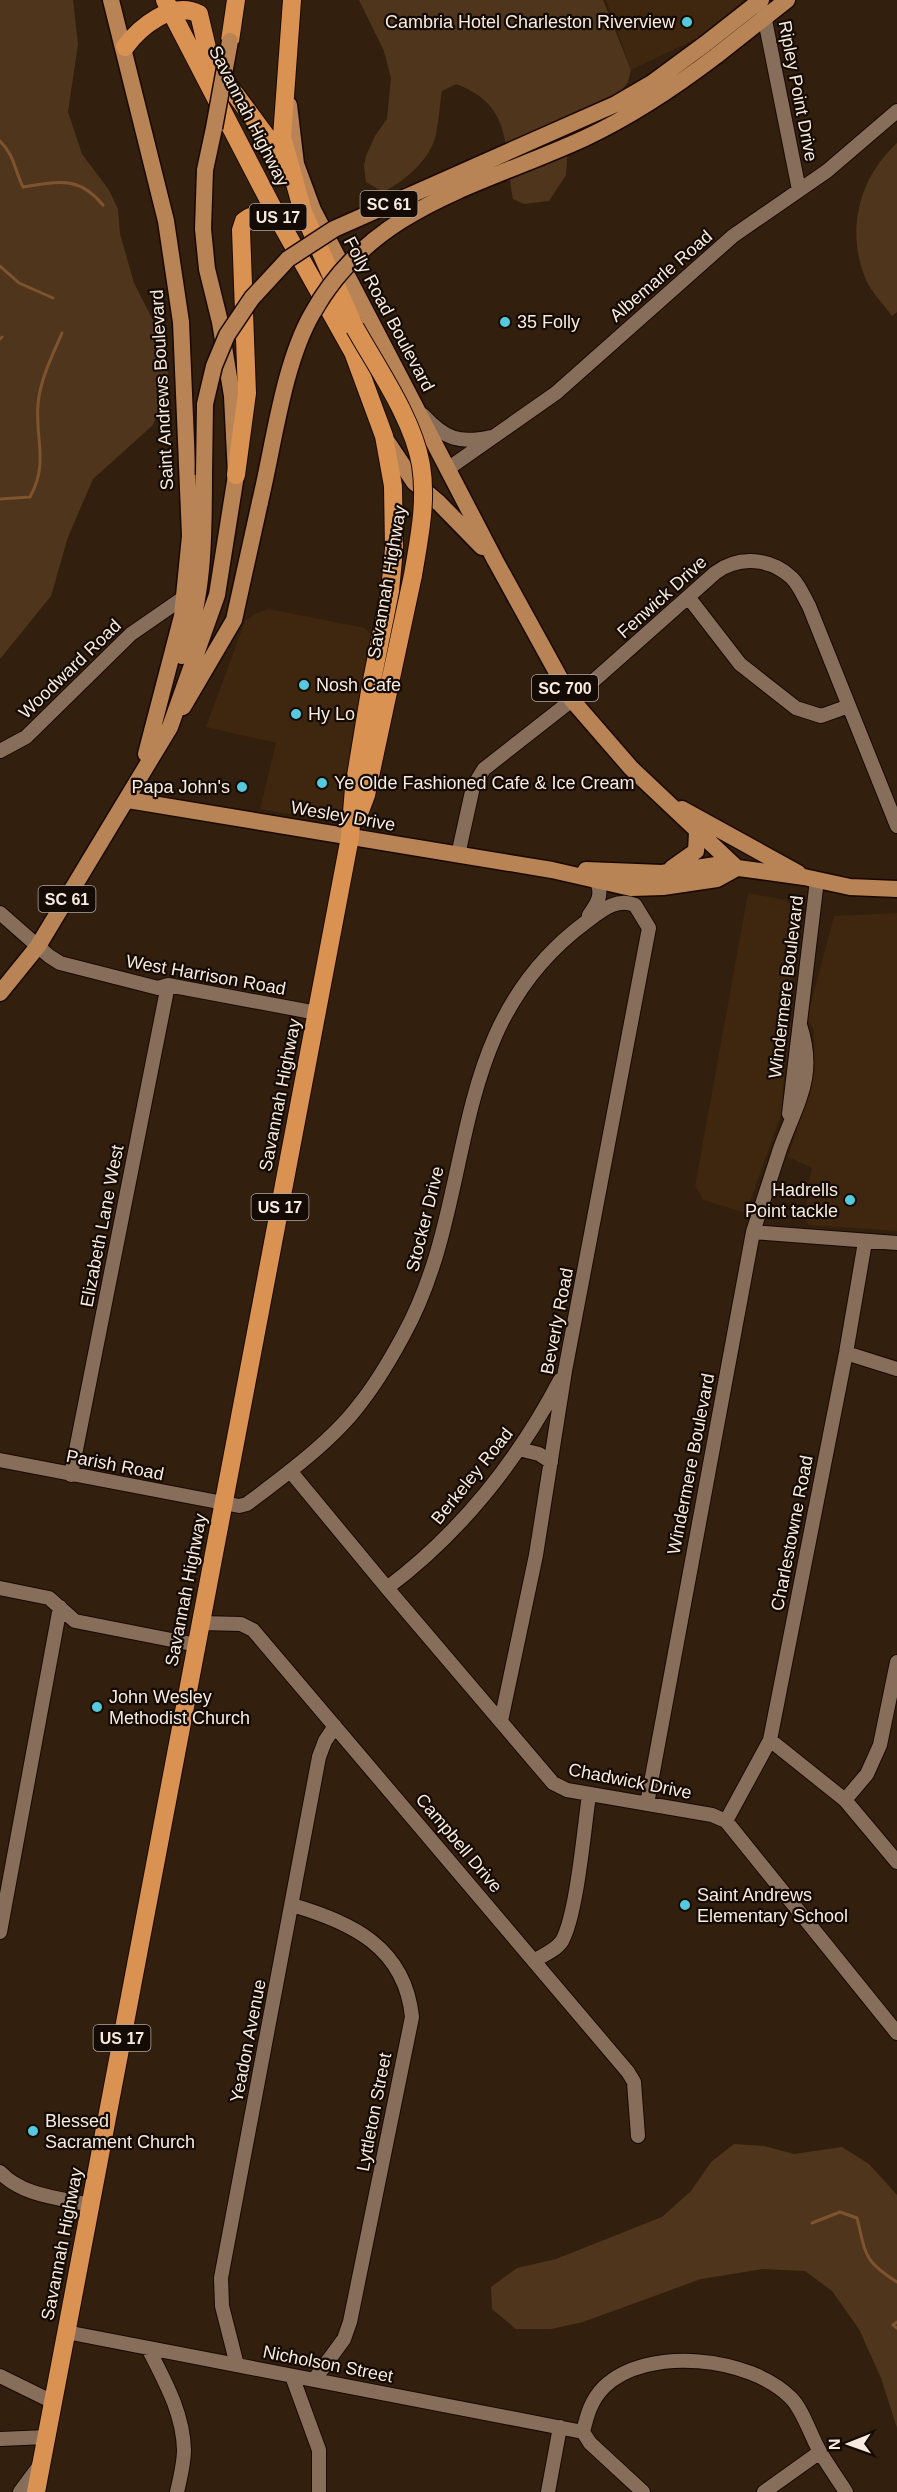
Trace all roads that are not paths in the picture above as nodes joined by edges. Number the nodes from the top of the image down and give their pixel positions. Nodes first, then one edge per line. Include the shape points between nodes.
1 (111, 0) edge
2 (236, 0) edge
3 (292, 0) edge
4 (760, 0) edge
5 (787, 0) edge
6 (168, 6) edge
7 (765, 18) junction
8 (230, 41) joint
9 (125, 47) junction
10 (710, 50) junction
11 (285, 74) junction
12 (897, 111) edge
13 (290, 173) junction
14 (799, 190) junction
15 (279, 219) junction
16 (418, 410) junction
17 (499, 435) junction
18 (384, 436) junction
19 (449, 468) junction
20 (407, 472) junction
21 (236, 475) junction
22 (495, 560) junction
23 (183, 598) junction
24 (689, 598) junction
25 (163, 611) junction
26 (182, 615) junction
27 (572, 700) junction
28 (849, 706) junction
29 (161, 707) junction
30 (170, 727) junction
31 (0, 751) edge
32 (139, 778) junction
33 (661, 796) junction
34 (128, 800) junction
35 (897, 826) edge
36 (697, 833) junction
37 (350, 837) junction
38 (458, 855) junction
39 (738, 868) junction
40 (552, 870) junction
41 (662, 873) junction
42 (811, 879) junction
43 (597, 882) junction
44 (897, 889) edge
45 (0, 913) edge
46 (584, 924) junction
47 (649, 928) joint
48 (38, 946) junction
49 (168, 985) junction
50 (0, 993) edge
51 (317, 1013) junction
52 (800, 1025) junction
53 (786, 1134) junction
54 (753, 1232) junction
55 (865, 1242) junction
56 (897, 1243) edge
57 (846, 1353) junction
58 (897, 1369) edge
59 (565, 1371) junction
60 (519, 1449) junction
61 (0, 1460) edge
62 (551, 1462) junction
63 (291, 1472) junction
64 (71, 1475) junction
65 (224, 1505) junction
66 (0, 1588) edge
67 (387, 1588) junction
68 (60, 1607) junction
69 (201, 1623) junction
70 (197, 1645) junction
71 (897, 1662) edge
72 (501, 1721) junction
73 (335, 1726) junction
74 (770, 1740) junction
75 (589, 1795) junction
76 (845, 1800) junction
77 (646, 1804) junction
78 (726, 1821) junction
79 (897, 1862) edge
80 (292, 1905) junction
81 (0, 1932) edge
82 (535, 1960) junction
83 (897, 2033) edge
84 (638, 2136) dead end
85 (0, 2172) edge
86 (91, 2205) junction
87 (66, 2332) junction
88 (148, 2348) junction
89 (237, 2365) junction
90 (0, 2376) edge
91 (292, 2376) junction
92 (314, 2380) junction
93 (53, 2402) junction
94 (560, 2427) junction
95 (583, 2432) junction
96 (47, 2437) junction
97 (0, 2439) edge
98 (820, 2452) junction
99 (42, 2463) junction
100 (20, 2492) edge
101 (36, 2492) edge
102 (177, 2492) edge
103 (319, 2492) edge
104 (548, 2492) edge
105 (643, 2492) edge
106 (764, 2492) edge
107 (846, 2492) edge

1 - 9 main road, Saint Andrews Boulevard
2 - 8 highway
3 - 11 highway, Savannah Highway / US 17
4 - 7 street, Ripley Point Drive
4 - 10 main road, SC 61
5 - 7 main road, SC 61
6 - 9 highway
6 - 13 highway via 199,14 215,67 276,147
6 - 15 highway, Savannah Highway / US 17
7 - 10 main road, SC 61
7 - 14 street, Ripley Point Drive
8 - 21 main road, Saint Andrews Boulevard, bridge via 205,170 203,229 232,396
9 - 23 main road, Saint Andrews Boulevard via 166,221 182,322 190,536
10 - 29 main road, SC 61, bridge via 616,104 334,229 288,259 252,298 227,335 213,366 205,404 203,558 196,611
10 - 30 main road, SC 61, bridge via 673,89 636,112 415,211 365,245 337,274 301,337 292,362 234,620
11 - 13 highway, Savannah Highway / US 17 via 282,137
11 - 16 main road, Folly Road Boulevard / SC 700 via 296,164 313,210
12 - 14 street, Albemarle Road
13 - 37 highway, Savannah Highway / US 17, bridge via 303,212 355,328 417,448 423,503 413,575 366,795
14 - 17 street, Albemarle Road via 744,227 556,393
15 - 18 highway, Savannah Highway / US 17 via 353,352
15 - 21 highway via 250,217 241,230 247,393
16 - 17 street via 442,434 457,439 471,441
16 - 19 main road, Folly Road Boulevard / SC 700
17 - 19 street, Albemarle Road
18 - 20 main road, Folly Road Boulevard
18 - 37 highway, Savannah Highway / US 17 via 393,486 394,549 354,788
19 - 20 main road via 433,476
19 - 22 main road, Folly Road Boulevard / SC 700
20 - 22 main road, Folly Road Boulevard / SC 700
21 - 30 main road, Saint Andrews Boulevard via 217,595
22 - 27 main road, Folly Road Boulevard / SC 700
23 - 25 street, Woodward Road
23 - 26 main road, Saint Andrews Boulevard
24 - 27 street, Fenwick Drive
24 - 28 street via 740,664 796,708 821,716
24 - 28 street, Fenwick Drive via 724,566 771,563 793,579 809,606
25 - 26 street
25 - 31 street, Woodward Road via 132,634 26,737
26 - 29 main road, Saint Andrews Boulevard
27 - 33 main road, Folly Road Boulevard / SC 700
27 - 38 street, Fenwick Drive via 484,769 472,787
28 - 35 street, Fenwick Drive
29 - 32 main road, Saint Andrews Boulevard / SC 61
30 - 32 main road, Saint Andrews Boulevard / SC 61
32 - 34 main road, Saint Andrews Boulevard / SC 61
33 - 36 main road, Folly Road Boulevard / SC 700
33 - 42 main road, Folly Road Boulevard / SC 700
34 - 37 main road, Wesley Drive
34 - 48 main road, Saint Andrews Boulevard / SC 61
36 - 39 main road, Folly Road Boulevard / SC 700
36 - 41 main road via 696,851
37 - 38 main road, Wesley Drive
37 - 51 highway, Savannah Highway / US 17
38 - 40 main road, Wesley Drive
39 - 41 main road, Wesley Drive via 716,865
39 - 42 main road, Folly Road Boulevard
39 - 43 main road, Wesley Drive via 717,879 663,887 631,888
40 - 41 main road, Wesley Drive
40 - 43 main road, Wesley Drive
42 - 44 main road, Folly Road Boulevard via 850,887
42 - 52 street, Windermere Boulevard
43 - 46 street, Stocker Drive via 598,902
45 - 48 street, West Harrison Road
46 - 47 street, Stocker Drive via 604,909 628,902 635,905
46 - 63 street, Stocker Drive via 518,992 496,1032 469,1108 441,1242 427,1287 404,1335 358,1408
47 - 59 street, Beverly Road
48 - 49 street, West Harrison Road via 60,963 158,988
48 - 50 main road, Saint Andrews Boulevard / SC 61
49 - 51 street, West Harrison Road
49 - 64 street, Elizabeth Lane West
51 - 65 highway, Savannah Highway / US 17
52 - 53 street, Windermere Boulevard
52 - 53 street, Windermere Boulevard via 805,1041 806,1080
53 - 54 street, Windermere Boulevard
54 - 55 street
54 - 77 street, Windermere Boulevard
55 - 56 street
55 - 57 street, Charlestowne Road
57 - 58 street
57 - 74 street, Charlestowne Road
59 - 60 street, Berkeley Road
59 - 62 street, Beverly Road
60 - 62 street
60 - 67 street, Berkeley Road via 457,1526
61 - 64 street, Parish Road
62 - 72 street, Beverly Road
63 - 65 street, Stocker Drive via 247,1504
63 - 67 street, Chadwick Drive
64 - 65 street, Parish Road
65 - 69 highway, Savannah Highway / US 17
66 - 68 street via 49,1598
67 - 72 street, Chadwick Drive
68 - 70 street via 75,1621
68 - 81 street
69 - 70 highway, Savannah Highway / US 17
69 - 73 street, Campbell Drive via 241,1624 253,1630
70 - 86 highway, Savannah Highway / US 17
71 - 76 street via 880,1745 867,1773
72 - 75 street, Chadwick Drive via 554,1782
73 - 80 street, Yeadon Avenue via 319,1757
73 - 82 street, Campbell Drive
74 - 76 street
74 - 78 street, Charlestowne Road
75 - 77 street, Chadwick Drive
75 - 82 street via 564,1935 556,1947
76 - 79 street
77 - 78 street, Chadwick Drive
78 - 83 street
80 - 89 street, Yeadon Avenue via 221,2278 222,2306
80 - 92 street, Lyttleton Street via 344,1922 385,1952 406,1987 412,2017 350,2322 344,2339
82 - 84 street, Campbell Drive via 634,2082
85 - 86 street via 30,2192
86 - 87 highway, Savannah Highway / US 17
87 - 88 street, Nicholson Street
87 - 93 highway, Savannah Highway / US 17
88 - 89 street, Nicholson Street
88 - 102 street via 176,2406 181,2428 184,2451
89 - 91 street, Nicholson Street
90 - 93 street
91 - 92 street, Nicholson Street
91 - 103 street via 320,2450
92 - 94 street, Nicholson Street
93 - 96 highway, Savannah Highway / US 17
94 - 95 street, Nicholson Street
94 - 104 street
95 - 98 street via 589,2408 604,2387 628,2372 652,2365 692,2362 729,2365 760,2377 792,2398
95 - 105 street
96 - 97 street
96 - 99 highway, Savannah Highway / US 17
98 - 106 street
98 - 107 street
99 - 100 street
99 - 101 highway, Savannah Highway / US 17

